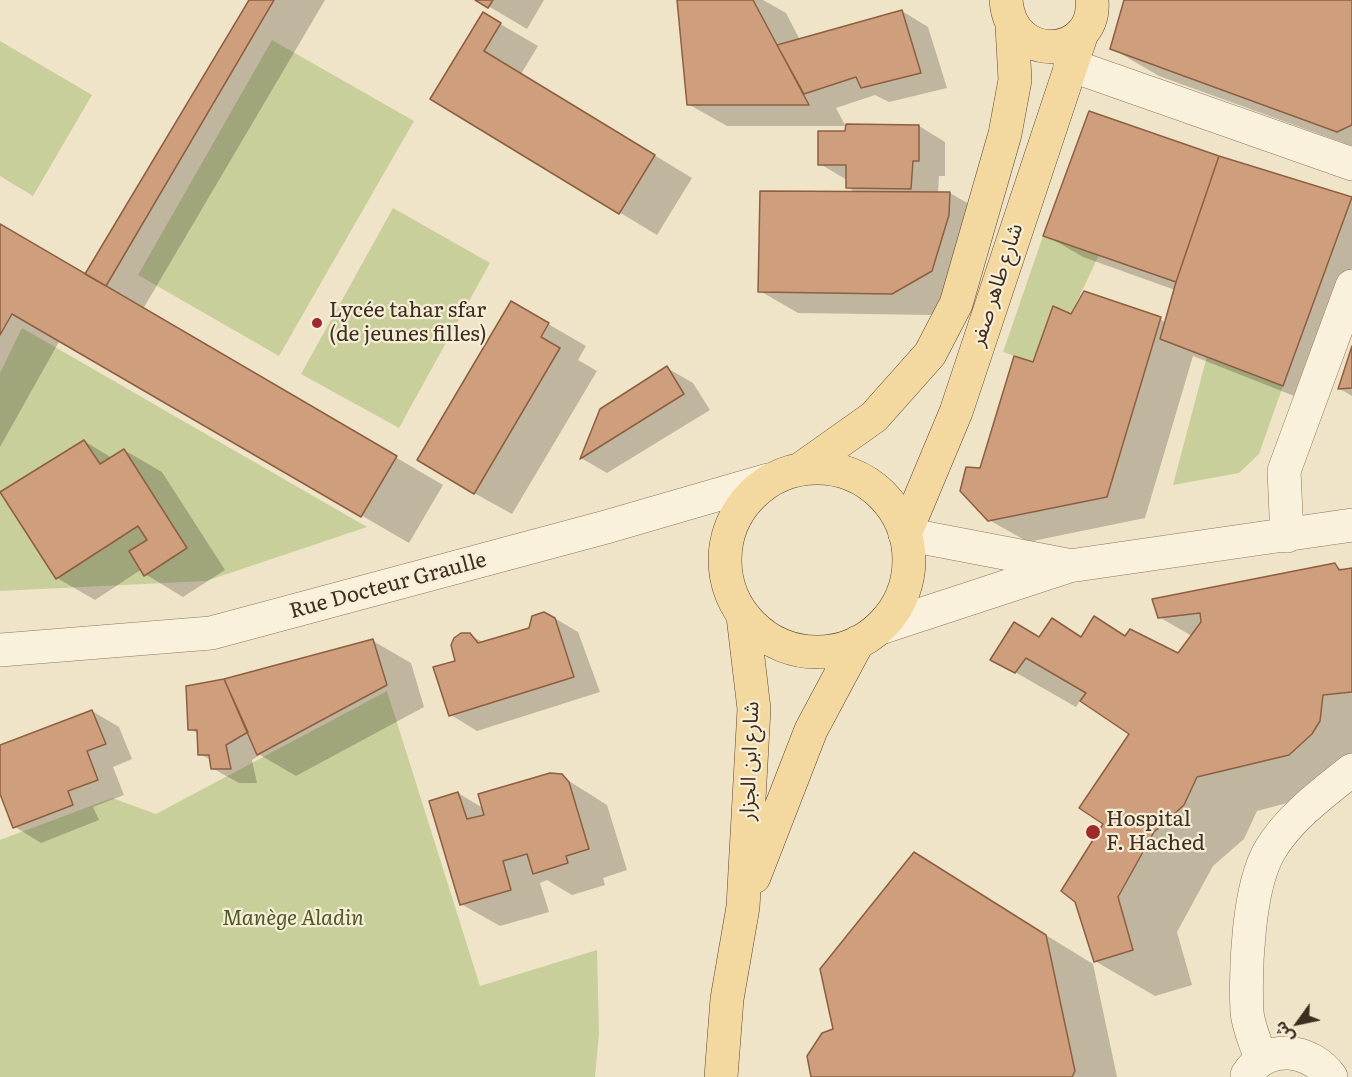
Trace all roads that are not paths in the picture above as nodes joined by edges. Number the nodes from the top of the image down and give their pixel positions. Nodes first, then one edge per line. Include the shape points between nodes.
1 (1092, 0) edge
2 (1009, 13) edge
3 (1082, 33) junction
4 (1070, 66) junction
5 (1352, 164) edge
6 (1352, 286) edge
7 (802, 468) junction
8 (768, 480) junction
9 (1352, 525) edge
10 (906, 534) junction
11 (1287, 536) junction
12 (1069, 566) junction
13 (743, 616) junction
14 (869, 635) junction
15 (0, 650) edge
16 (1352, 770) edge
17 (743, 907) junction
18 (1254, 1069) edge
19 (721, 1077) edge
20 (1331, 1077) edge

1 - 3 main road, شارع طاهر صفر via 1090,21
2 - 3 main road via 1032,44 1059,47
2 - 7 main road, شارع طاهر صفر via 1015,80 1005,134 956,304 930,354 874,417
3 - 4 main road, شارع طاهر صفر
4 - 5 street
4 - 10 main road, شارع طاهر صفر via 956,412
6 - 11 street via 1284,471
7 - 8 main road
7 - 10 main road via 829,468 855,475 877,490 895,510
8 - 13 main road via 739,511 726,542 724,568 730,593
8 - 15 street, Rue Docteur Graulle via 211,633
9 - 11 street
10 - 12 street
10 - 14 main road via 906,585 896,608
11 - 12 street
12 - 14 street
13 - 14 main road via 767,638 796,650 828,652
13 - 17 main road, شارع ابن الجزار via 754,709
14 - 17 main road, شارع ابن الجزار via 812,730
16 - 18 street via 1282,834 1270,850 1254,894 1247,1014
17 - 19 main road, شارع ابن الجزار via 727,999
18 - 20 street via 1276,1054 1307,1056 1321,1064

